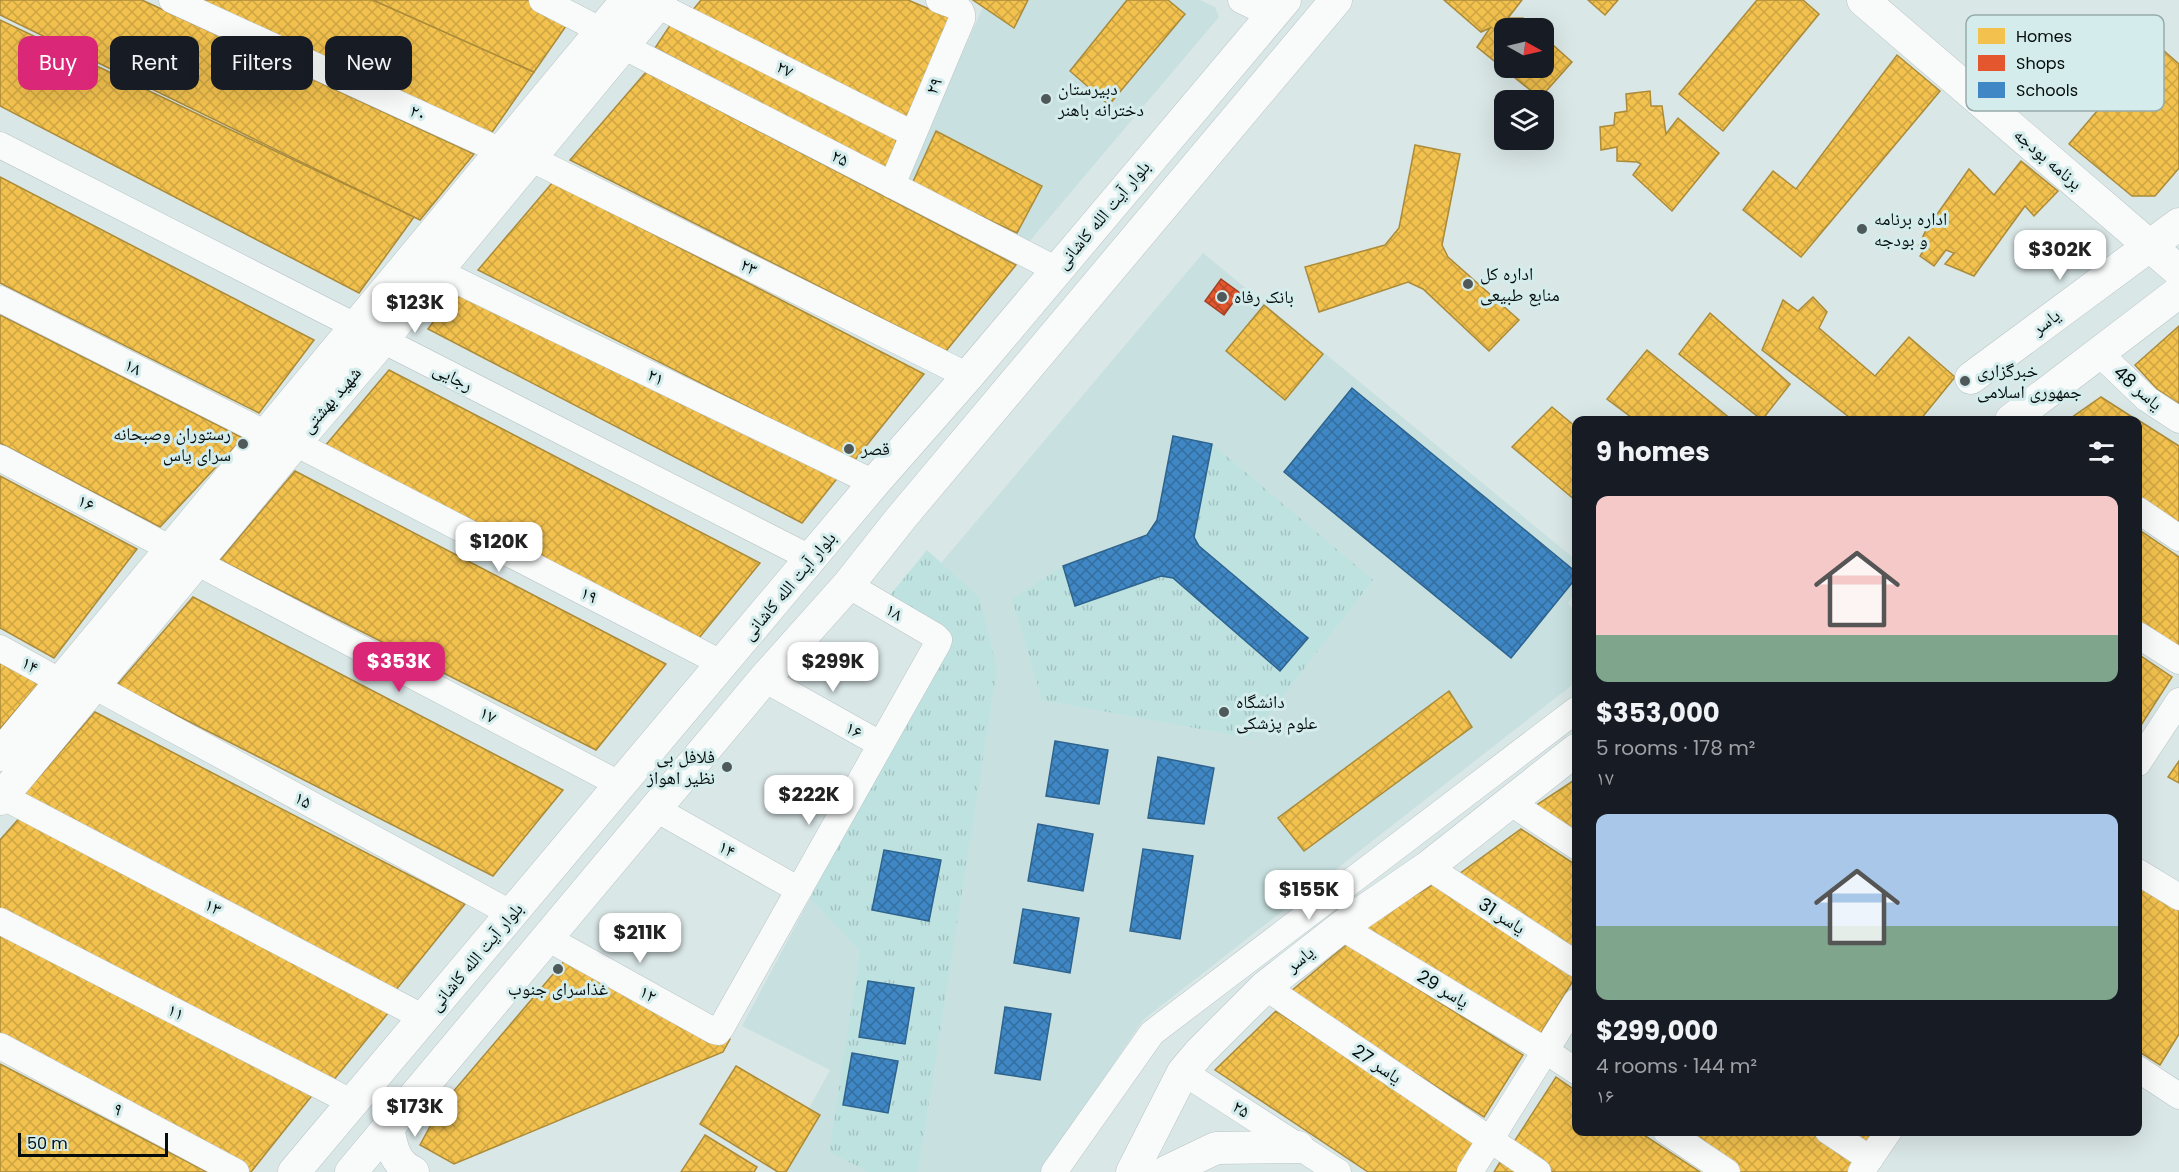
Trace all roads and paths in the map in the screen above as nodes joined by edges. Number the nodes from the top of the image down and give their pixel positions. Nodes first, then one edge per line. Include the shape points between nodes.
1 (172, 0) edge
2 (542, 0) edge
3 (627, 0) edge
4 (939, 0) edge
5 (1241, 0) edge
6 (1336, 0) edge
7 (1863, 0) edge
8 (659, 2) edge
9 (1279, 8) edge
10 (612, 38) junction
11 (1966, 88) edge
12 (1993, 111) edge
13 (914, 134) junction
14 (0, 145) edge
15 (516, 155) junction
16 (892, 185) junction
17 (2179, 224) edge
18 (2149, 245) junction
19 (1057, 270) junction
20 (2179, 270) edge
21 (437, 271) junction
22 (2179, 292) edge
23 (0, 299) edge
24 (369, 334) junction
25 (2099, 353) junction
26 (968, 376) junction
27 (1971, 378) dead end
28 (2016, 416) edge
29 (2179, 420) edge
30 (281, 438) junction
31 (0, 458) edge
32 (874, 483) junction
33 (2142, 513) edge
34 (2179, 538) edge
35 (184, 555) junction
36 (812, 559) junction
37 (848, 585) junction
38 (2142, 638) edge
39 (0, 648) edge
40 (2179, 661) edge
41 (723, 664) junction
42 (764, 679) junction
43 (61, 682) junction
44 (94, 686) junction
45 (2179, 701) edge
46 (1572, 714) edge
47 (880, 744) junction
48 (1572, 753) edge
49 (2142, 754) edge
50 (0, 755) edge
51 (621, 785) junction
52 (1, 798) edge
53 (1508, 801) junction
54 (656, 809) junction
55 (1572, 843) edge
56 (1428, 867) junction
57 (2142, 874) edge
58 (799, 890) junction
59 (2179, 897) edge
60 (512, 914) junction
61 (0, 921) edge
62 (1341, 927) junction
63 (547, 938) junction
64 (1572, 961) edge
65 (1264, 987) junction
66 (1572, 1009) edge
67 (424, 1018) junction
68 (0, 1046) edge
69 (1546, 1051) junction
70 (1572, 1068) edge
71 (1183, 1072) junction
72 (2142, 1072) edge
73 (2179, 1096) edge
74 (352, 1103) junction
75 (388, 1128) junction
76 (1673, 1136) edge
77 (1833, 1136) edge
78 (1885, 1136) edge
79 (1489, 1140) junction
80 (1298, 1147) junction
81 (1865, 1165) edge
82 (236, 1172) edge
83 (294, 1172) edge
84 (351, 1172) edge
85 (413, 1172) edge
86 (1054, 1172) edge
87 (1132, 1172) edge
88 (1166, 1172) edge
89 (1338, 1172) edge
90 (1470, 1172) edge
91 (1538, 1172) edge
92 (1727, 1172) edge

1 - 15 street, ۲۰
2 - 10 street, ۲۵
3 - 10 main road, شهید بهشتی
4 - 13 street, ۲۹ via 960,9 963,20
5 - 9 street
6 - 37 main road
7 - 11 main road, برنامه بودجه
8 - 10 main road, شهید بهشتی
8 - 13 street, ۲۷
9 - 19 main road, بلوار آیت الله کاشانی
10 - 15 main road, شهید بهشتی
10 - 16 street, ۲۵
12 - 18 main road, برنامه بودجه
13 - 16 street, ۲۹
14 - 24 street, رجایی
15 - 21 main road, شهید بهشتی
15 - 24 main road, شهید بهشتی
15 - 26 street, ۲۳
16 - 19 street, ۲۵
17 - 18 main road, یاسر
18 - 20 main road, برنامه بودجه
18 - 27 main road, یاسر
19 - 26 main road, بلوار آیت الله کاشانی
21 - 24 main road, شهید بهشتی
21 - 32 street, ۲۱
22 - 25 main road
23 - 30 street, ۱۸
24 - 30 main road, شهید بهشتی
24 - 36 street, رجایی
25 - 28 main road
25 - 29 street, یاسر 48 via 2147,399
26 - 32 main road, بلوار آیت الله کاشانی
30 - 35 main road, شهید بهشتی
30 - 41 street, ۱۹
31 - 35 street, ۱۶
32 - 36 main road, بلوار آیت الله کاشانی
33 - 34 street
35 - 43 main road, شهید بهشتی
35 - 44 main road, شهید بهشتی
35 - 51 street, ۱۷
36 - 41 main road, بلوار آیت الله کاشانی
37 - 42 main road
37 - 47 street, ۱۸ via 939,639
38 - 40 street
39 - 43 street, ۱۴
41 - 51 main road, بلوار آیت الله کاشانی
42 - 47 street, ۱۶
42 - 54 main road
43 - 50 main road, شهید بهشتی
44 - 52 main road, شهید بهشتی
44 - 60 street, ۱۵
45 - 49 street
46 - 86 street via 1152,1033
47 - 58 street
48 - 53 main road, یاسر
51 - 60 main road, بلوار آیت الله کاشانی
52 - 67 street, ۱۳
53 - 55 street
53 - 56 main road, یاسر
54 - 58 street, ۱۴
54 - 63 main road
56 - 62 main road, یاسر
56 - 64 street, یاسر 31
57 - 59 street
58 - 63 street, ۱۲ via 718,1032
60 - 67 main road, بلوار آیت الله کاشانی
61 - 74 street, ۱۱
62 - 65 main road, یاسر
62 - 69 street, یاسر 29
63 - 75 main road
65 - 71 main road, یاسر
65 - 79 street, یاسر 27
66 - 69 street
67 - 74 main road, بلوار آیت الله کاشانی
68 - 82 street, ۹
69 - 70 street, یاسر 29
69 - 79 street
71 - 80 street, ۲۵
71 - 87 main road, یاسر
72 - 73 street
74 - 83 main road, بلوار آیت الله کاشانی
75 - 84 main road
75 - 85 main road via 393,1153 402,1166
76 - 92 street
77 - 81 street
78 - 81 street
79 - 90 street
79 - 91 street, یاسر 27
80 - 88 main road via 1216,1148
80 - 89 street, ۲۵

